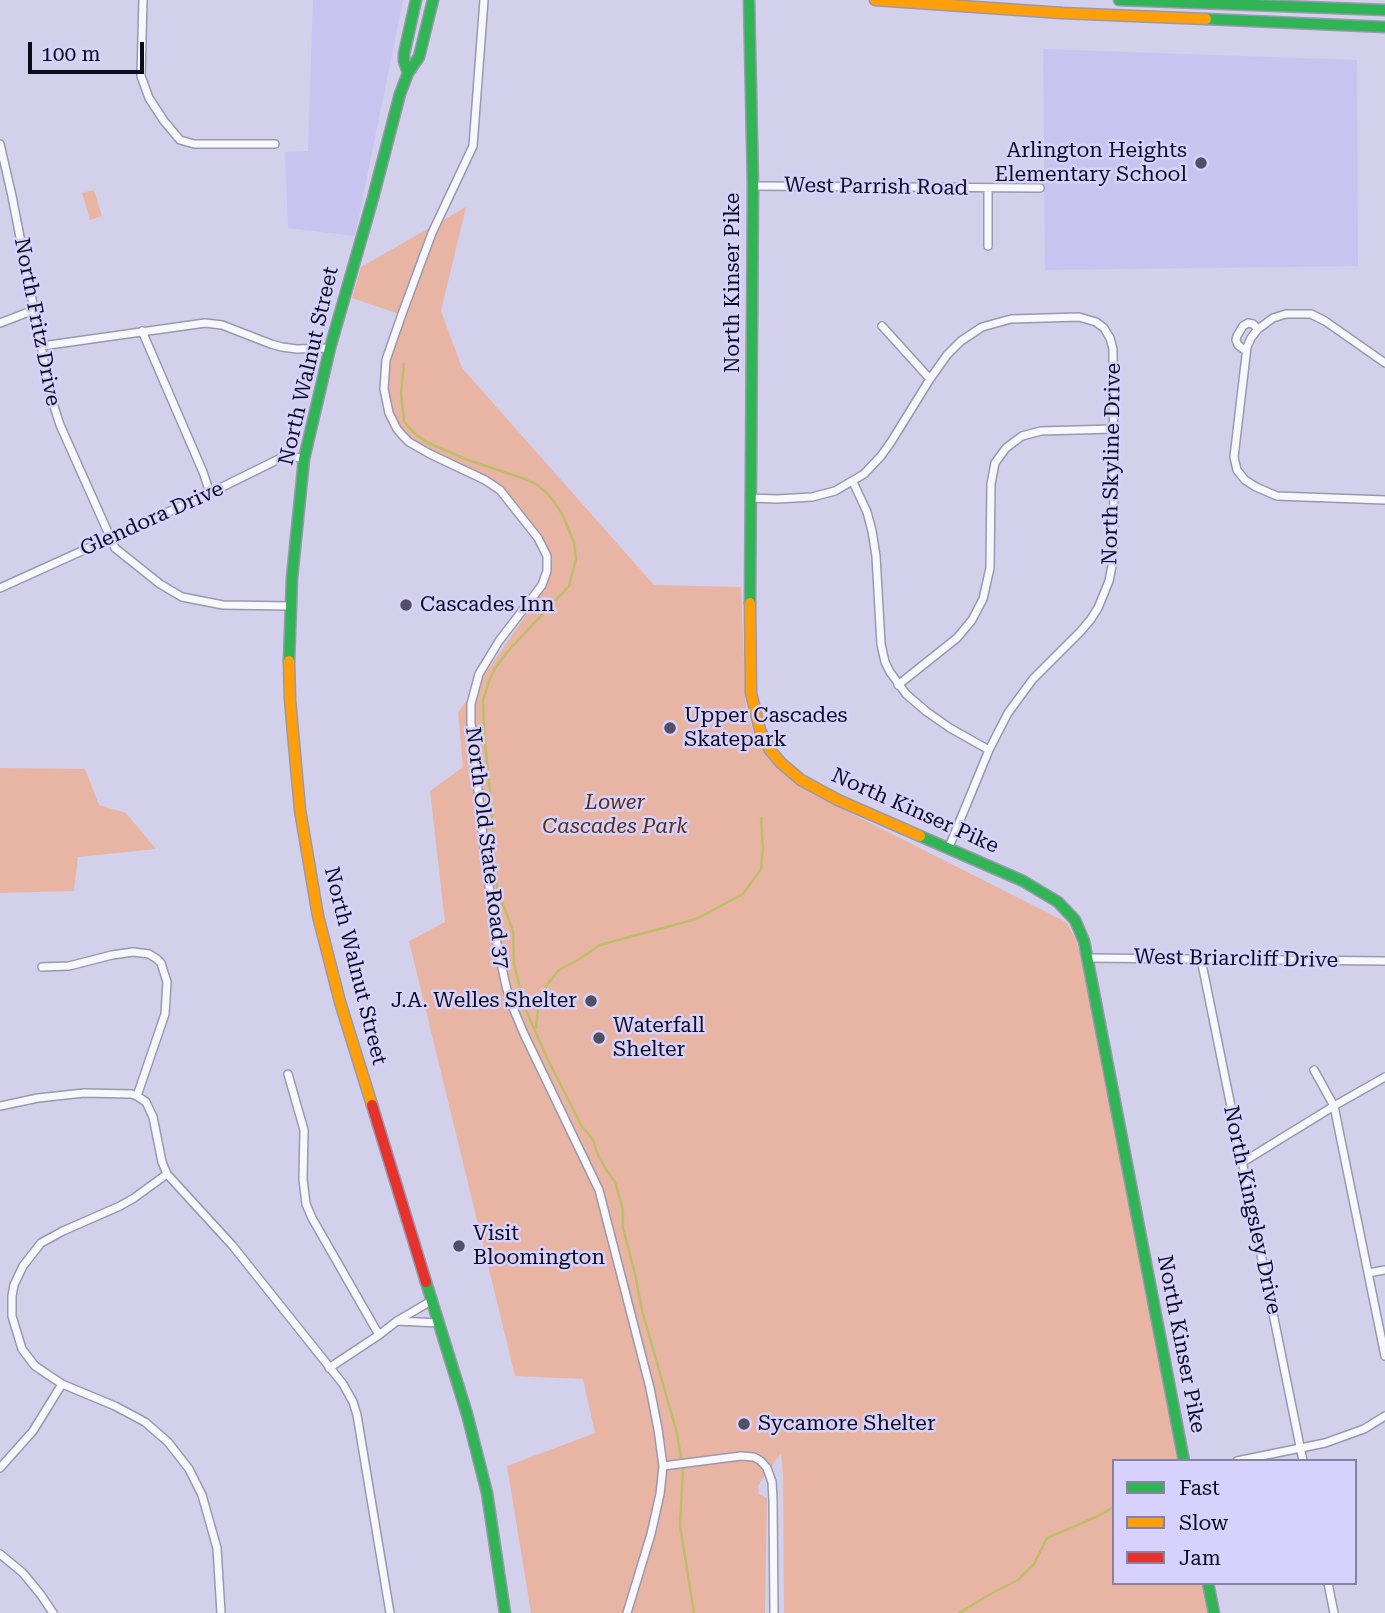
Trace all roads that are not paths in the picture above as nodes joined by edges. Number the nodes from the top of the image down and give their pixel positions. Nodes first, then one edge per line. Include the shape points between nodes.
1 (143, 0) edge
2 (416, 0) edge
3 (433, 0) edge
4 (484, 0) edge
5 (749, 0) edge
6 (874, 0) edge
7 (1119, 0) edge
8 (1212, 4) junction
9 (1385, 10) edge
10 (1187, 18) junction
11 (1385, 27) edge
12 (408, 73) junction
13 (0, 144) edge
14 (275, 144) dead end
15 (753, 186) junction
16 (988, 188) junction
17 (1040, 188) dead end
18 (988, 246) dead end
19 (34, 310) junction
20 (0, 323) edge
21 (882, 326) dead end
22 (1258, 329) junction
23 (142, 331) junction
24 (41, 346) junction
25 (330, 348) junction
26 (1246, 351) junction
27 (1385, 363) edge
28 (930, 379) junction
29 (1113, 429) junction
30 (304, 459) junction
31 (852, 482) junction
32 (210, 493) junction
33 (750, 498) junction
34 (1385, 500) edge
35 (109, 537) junction
36 (0, 588) edge
37 (291, 606) junction
38 (898, 685) junction
39 (989, 750) junction
40 (949, 847) junction
41 (1087, 958) junction
42 (1201, 959) junction
43 (1385, 961) edge
44 (42, 967) dead end
45 (1314, 1070) dead end
46 (288, 1074) dead end
47 (1385, 1077) edge
48 (137, 1096) junction
49 (0, 1106) edge
50 (1334, 1106) junction
51 (1243, 1162) junction
52 (167, 1174) junction
53 (1385, 1270) edge
54 (1368, 1273) junction
55 (431, 1301) junction
56 (397, 1321) junction
57 (439, 1324) junction
58 (379, 1335) junction
59 (1385, 1356) edge
60 (329, 1368) junction
61 (61, 1384) junction
62 (1385, 1416) edge
63 (1301, 1448) junction
64 (1184, 1459) edge
65 (1247, 1459) edge
66 (1303, 1459) edge
67 (663, 1466) junction
68 (0, 1468) edge
69 (0, 1554) edge
70 (1208, 1585) edge
71 (1328, 1585) edge
72 (53, 1613) edge
73 (221, 1613) edge
74 (390, 1613) edge
75 (505, 1613) edge
76 (627, 1613) edge
77 (774, 1613) edge
78 (1214, 1613) edge
79 (1334, 1613) edge

1 - 14 street via 141,76 149,98 180,140
2 - 12 main road, North Walnut Street via 404,54
3 - 12 main road, North Walnut Street via 419,57
4 - 67 street, North Old State Road 37 via 472,146 402,314 384,370 385,398 392,421 409,442 500,490 547,556 542,585 499,641 472,697 472,744 485,857 511,1003 603,1203 650,1388
5 - 15 main road, North Kinser Pike
6 - 10 main road
7 - 8 main road
8 - 9 main road
8 - 10 main road
10 - 11 main road
12 - 25 main road, North Walnut Street
13 - 19 street, North Fritz Drive
15 - 16 street, West Parrish Road
15 - 33 main road, North Kinser Pike
16 - 17 street, West Parrish Road
16 - 18 street
19 - 20 street
19 - 24 street, North Fritz Drive
21 - 28 street
22 - 26 street
22 - 26 street via 1248,323 1237,336 1238,345
22 - 27 street via 1286,314 1311,314
23 - 24 street
23 - 25 street via 214,323 282,347
23 - 32 street
24 - 35 street, North Fritz Drive via 54,410
25 - 30 main road, North Walnut Street
26 - 34 street via 1234,451 1241,476 1277,496
28 - 29 street, North Skyline Drive via 947,355 982,327 1028,317 1091,319 1104,328 1113,349
28 - 31 street via 881,456
29 - 38 street via 1041,431 1006,447 995,463 991,484 990,568 983,599 957,638
29 - 39 street, North Skyline Drive via 1110,581 1081,631 1020,696
30 - 32 street, Glendora Drive via 281,458
30 - 37 main road, North Walnut Street
31 - 33 street via 811,497
31 - 38 street via 873,531 880,644
32 - 35 street, Glendora Drive
33 - 40 main road, North Kinser Pike via 751,693 764,738 780,763 801,780
35 - 36 street, Glendora Drive
35 - 37 street, North Fritz Drive via 125,557 182,597 223,605
37 - 55 main road, North Walnut Street via 295,770 318,916
38 - 39 street via 927,712
39 - 40 street, North Skyline Drive
40 - 41 main road, North Kinser Pike via 1058,902 1079,929
41 - 42 street, West Briarcliff Drive
41 - 64 main road, North Kinser Pike
42 - 43 street, West Briarcliff Drive
42 - 51 street, North Kingsley Drive
44 - 48 street via 133,952 149,954 162,963 167,982 165,1014
45 - 50 street
46 - 58 street via 304,1130 306,1204
47 - 50 street
48 - 49 street via 69,1094
48 - 52 street via 151,1111
50 - 51 street
50 - 54 street
51 - 63 street, North Kingsley Drive
52 - 60 street via 232,1245
52 - 61 street via 120,1206 50,1237 23,1266 11,1306 18,1338 35,1366
53 - 54 street
54 - 59 street
55 - 56 street
55 - 57 main road, North Walnut Street
56 - 57 street
56 - 58 street
57 - 75 main road, North Walnut Street via 481,1467
58 - 60 street
60 - 74 street via 355,1408
61 - 68 street via 33,1431
61 - 73 street via 145,1422 189,1469 202,1495 217,1548
62 - 63 street via 1352,1434
63 - 65 street
63 - 66 street, North Kingsley Drive
67 - 76 street, North Old State Road 37 via 657,1512
67 - 77 street via 741,1456 754,1457 767,1468 773,1500
69 - 72 street via 23,1573
70 - 78 main road
71 - 79 street

